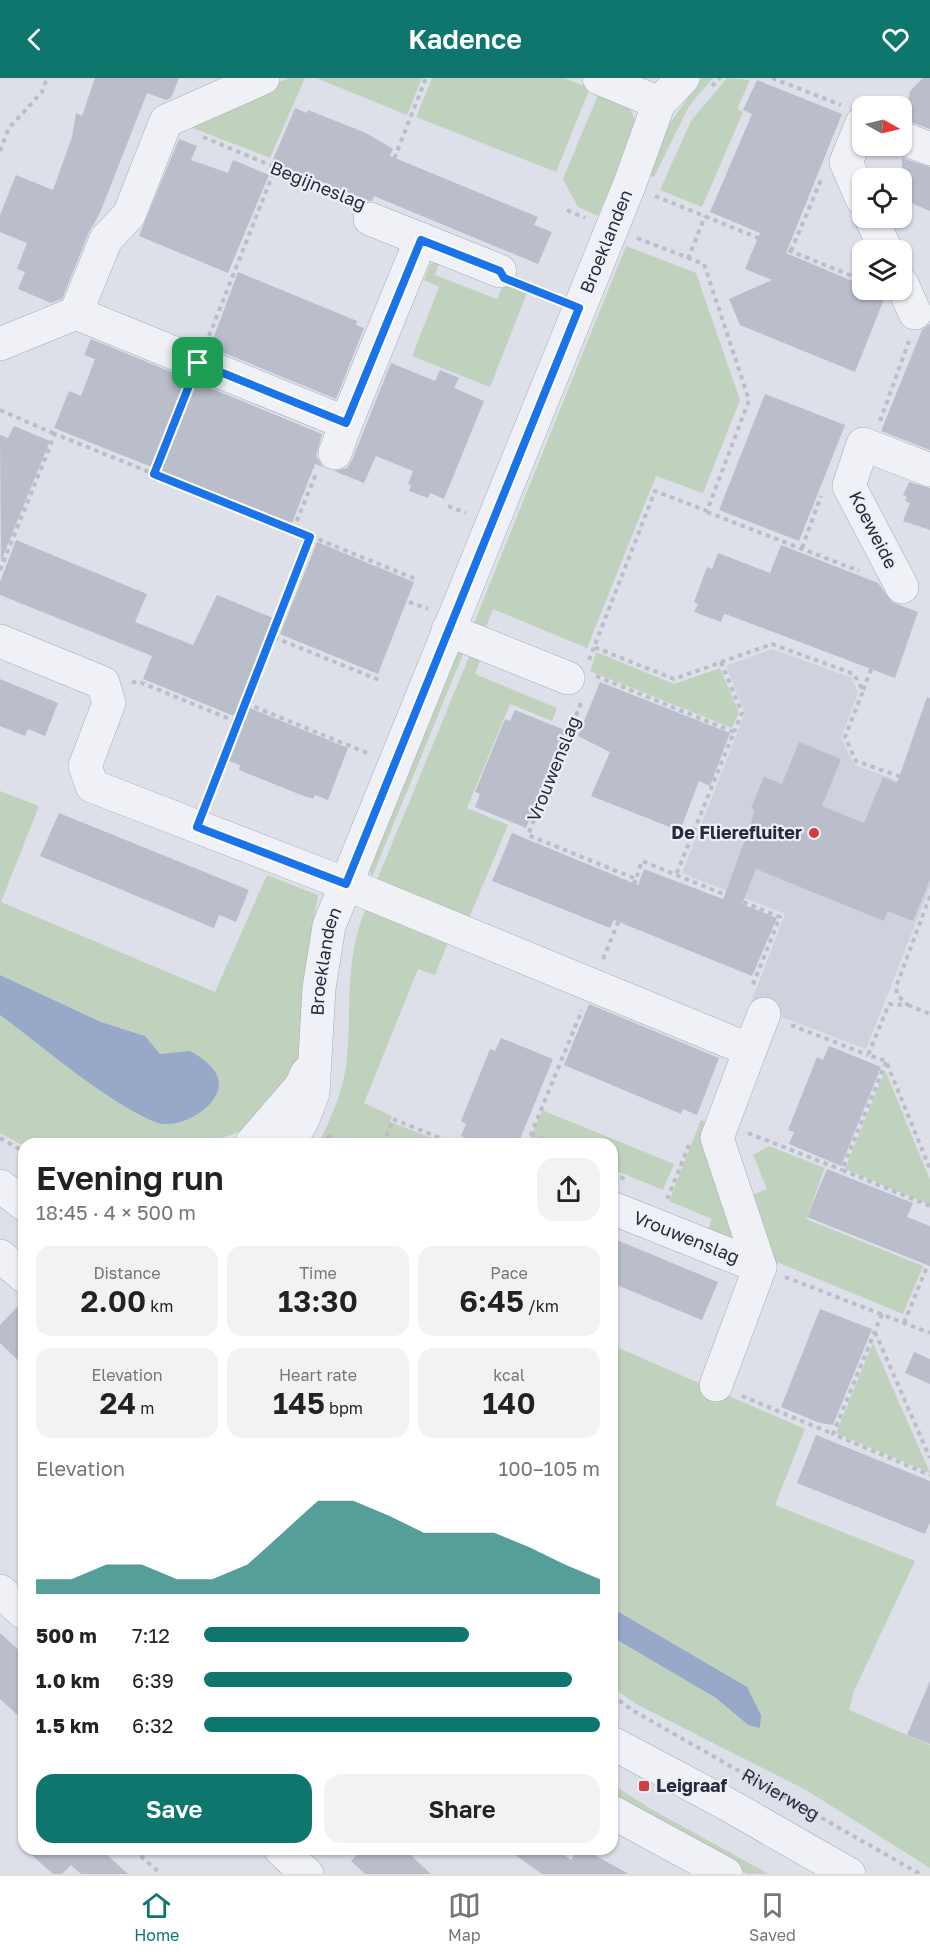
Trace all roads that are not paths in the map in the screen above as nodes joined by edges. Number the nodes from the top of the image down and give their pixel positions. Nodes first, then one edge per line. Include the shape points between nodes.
1 (263, 78) edge
2 (599, 78) edge
3 (683, 78) edge
4 (660, 103) junction
5 (852, 123) edge
6 (912, 142) edge
7 (930, 149) edge
8 (852, 176) edge
9 (367, 206) road end
10 (421, 240) junction
11 (500, 271) road end
12 (909, 300) edge
13 (76, 313) junction
14 (915, 313) dead end
15 (0, 344) edge
16 (346, 423) junction
17 (335, 453) road end
18 (930, 470) edge
19 (902, 588) road end
20 (448, 630) junction
21 (0, 641) edge
22 (582, 683) road end
23 (346, 884) junction
24 (764, 1014) road end
25 (750, 1050) junction
26 (316, 1052) junction
27 (256, 1138) edge
28 (292, 1138) edge
29 (0, 1172) edge
30 (18, 1180) edge
31 (0, 1186) edge
32 (18, 1200) edge
33 (618, 1210) edge
34 (0, 1256) edge
35 (760, 1267) junction
36 (18, 1271) edge
37 (716, 1385) road end
38 (0, 1591) edge
39 (18, 1608) edge
40 (618, 1745) edge
41 (618, 1815) edge
42 (287, 1855) edge
43 (308, 1874) edge
44 (726, 1874) edge
45 (849, 1874) edge

1 - 13 street via 166,121 129,215 106,239
2 - 4 street
3 - 4 street, Broeklanden
4 - 20 street, Broeklanden
5 - 8 street via 846,162
6 - 7 street
9 - 10 street
10 - 11 street
10 - 16 street
12 - 14 street
13 - 15 street
13 - 16 street
16 - 17 street
18 - 19 street, Koeweide via 863,444 849,486
20 - 22 street
20 - 23 street, Broeklanden
21 - 23 street via 104,683 109,703 85,766 92,786
23 - 25 street
23 - 26 street, Broeklanden via 329,926 319,988
24 - 25 street, Vrouwenslag
25 - 35 street, Vrouwenslag via 717,1138
26 - 27 street, Broeklanden via 301,1086
26 - 28 street, Broeklanden via 313,1093
29 - 30 street
31 - 32 street
33 - 35 street, Vrouwenslag
34 - 36 street
35 - 37 street, Vrouwenslag
38 - 39 street
40 - 45 street, Rivierweg
41 - 44 street
42 - 43 street

